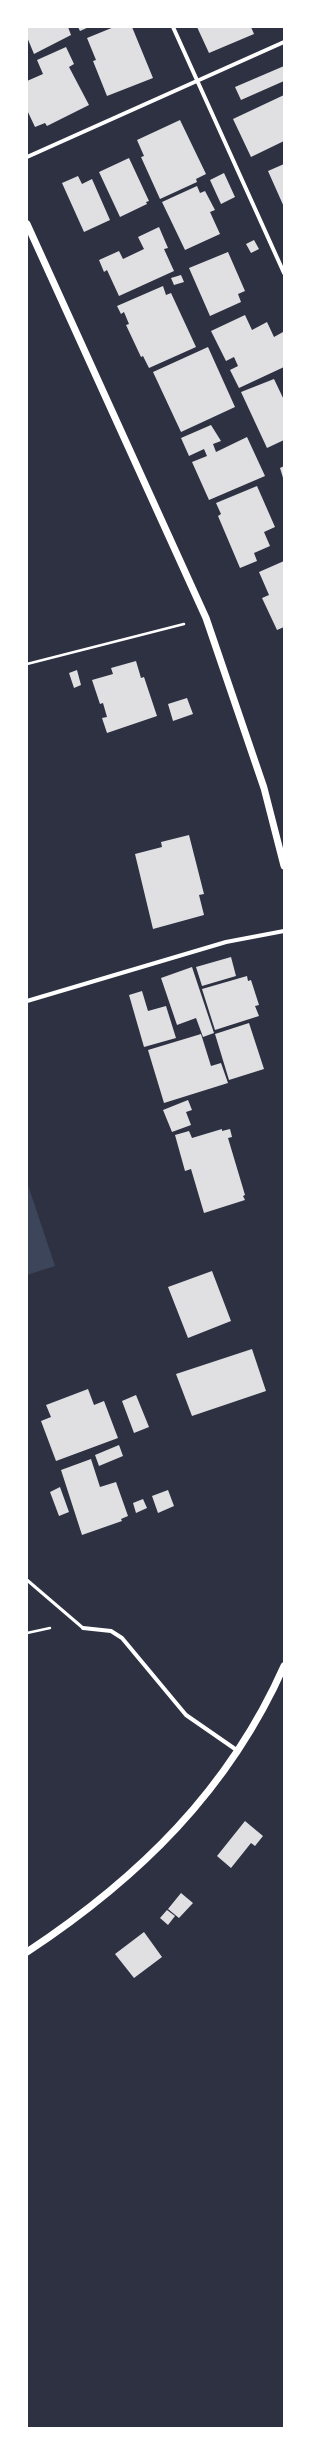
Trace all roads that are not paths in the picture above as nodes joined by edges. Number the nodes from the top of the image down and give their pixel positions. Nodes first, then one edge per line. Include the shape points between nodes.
1 (173, 27) edge
2 (284, 42) edge
3 (197, 81) junction
4 (27, 157) edge
5 (27, 224) edge
6 (284, 273) edge
7 (284, 866) edge
8 (284, 931) edge
9 (27, 1001) edge
10 (27, 1580) edge
11 (83, 1628) joint
12 (284, 1666) edge
13 (238, 1751) junction
14 (27, 1952) edge

1 - 3 street
2 - 3 street
3 - 4 street
3 - 6 street
5 - 7 street via 206,618 264,788
8 - 9 street via 226,942
10 - 11 lane
11 - 13 street via 111,1631 122,1638 186,1715
12 - 13 street
13 - 14 street via 204,1799 162,1845 67,1926

